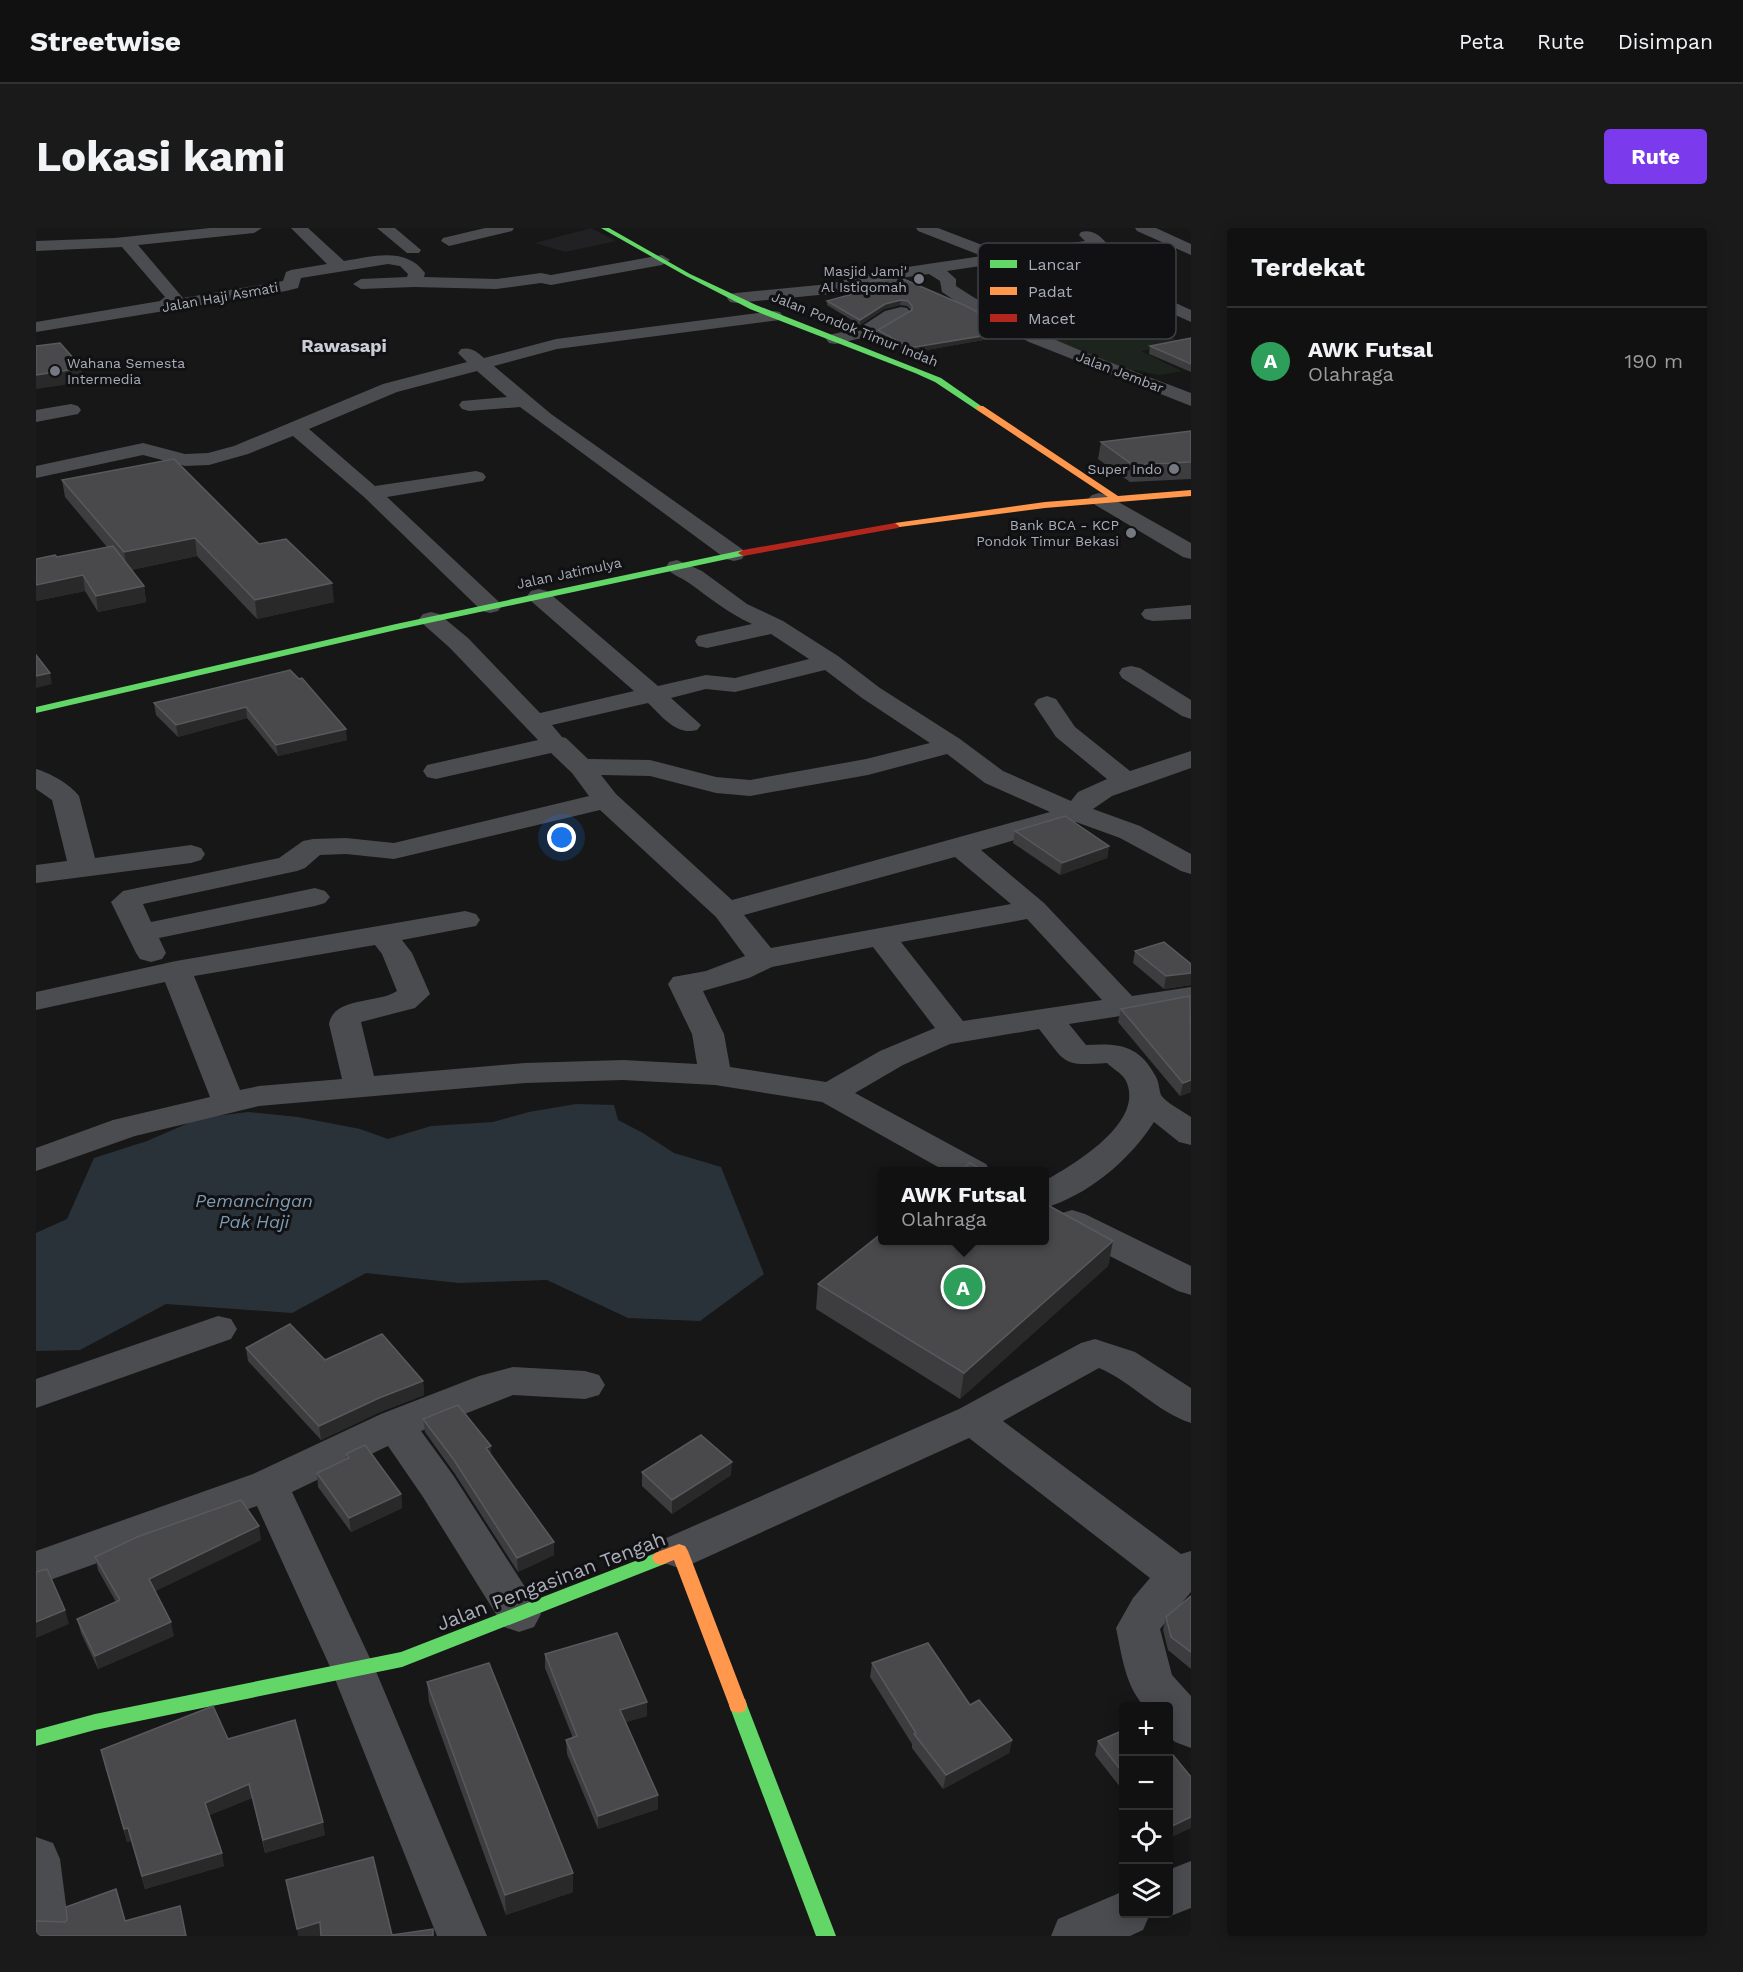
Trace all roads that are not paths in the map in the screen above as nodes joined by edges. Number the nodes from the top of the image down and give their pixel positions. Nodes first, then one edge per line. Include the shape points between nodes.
1 (95, 228) edge
2 (254, 228) edge
3 (299, 228) edge
4 (385, 228) edge
5 (506, 228) edge
6 (604, 228) edge
7 (928, 228) edge
8 (1143, 228) edge
9 (208, 231) edge
10 (176, 233) edge
11 (1086, 235) dead end
12 (449, 241) dead end
13 (120, 242) junction
14 (1098, 243) edge
15 (1176, 243) edge
16 (1176, 243) edge
17 (38, 244) edge
18 (978, 247) edge
19 (413, 250) dead end
20 (1191, 250) edge
21 (662, 260) junction
22 (978, 262) edge
23 (339, 266) junction
24 (933, 269) junction
25 (571, 276) junction
26 (414, 282) junction
27 (361, 284) dead end
28 (591, 290) dead end
29 (736, 298) junction
30 (165, 306) junction
31 (978, 309) edge
32 (1176, 310) edge
33 (901, 312) dead end
34 (774, 316) junction
35 (1191, 317) edge
36 (36, 327) edge
37 (835, 339) junction
38 (1038, 339) edge
39 (487, 341) dead end
40 (480, 364) junction
41 (525, 400) junction
42 (1191, 400) edge
43 (469, 405) dead end
44 (71, 410) dead end
45 (36, 416) edge
46 (295, 428) junction
47 (36, 472) edge
48 (476, 477) dead end
49 (371, 493) junction
50 (1191, 493) edge
51 (1107, 498) junction
52 (1191, 552) edge
53 (734, 554) junction
54 (677, 567) junction
55 (539, 596) junction
56 (490, 606) junction
57 (1191, 612) edge
58 (1153, 614) dead end
59 (431, 619) junction
60 (775, 626) junction
61 (707, 641) dead end
62 (829, 661) junction
63 (1131, 673) dead end
64 (652, 694) junction
65 (1047, 704) dead end
66 (36, 710) edge
67 (1191, 711) edge
68 (534, 722) junction
69 (688, 725) dead end
70 (556, 744) junction
71 (951, 745) junction
72 (1191, 759) edge
73 (581, 767) junction
74 (436, 771) dead end
75 (36, 777) edge
76 (1126, 781) junction
77 (606, 800) junction
78 (1076, 813) junction
79 (960, 847) junction
80 (191, 854) dead end
81 (1186, 859) edge
82 (83, 868) junction
83 (36, 874) edge
84 (1034, 909) junction
85 (726, 911) junction
86 (465, 920) dead end
87 (142, 933) junction
88 (383, 935) junction
89 (881, 937) junction
90 (339, 942) junction
91 (763, 959) junction
92 (168, 972) junction
93 (1191, 996) edge
94 (36, 1001) edge
95 (1124, 1005) junction
96 (1047, 1018) junction
97 (955, 1032) junction
98 (715, 1075) junction
99 (360, 1087) junction
100 (831, 1093) junction
101 (1147, 1101) junction
102 (228, 1102) junction
103 (1191, 1134) edge
104 (36, 1160) edge
105 (965, 1167) edge
106 (1049, 1193) edge
107 (1049, 1211) edge
108 (1191, 1282) edge
109 (218, 1329) dead end
110 (585, 1385) dead end
111 (36, 1394) edge
112 (1191, 1408) edge
113 (973, 1419) junction
114 (395, 1425) junction
115 (268, 1485) junction
116 (679, 1551) junction
117 (36, 1568) edge
118 (1185, 1572) edge
119 (519, 1614) junction
120 (353, 1669) junction
121 (1191, 1728) edge
122 (36, 1738) edge
123 (36, 1859) edge
124 (1191, 1884) edge
125 (1173, 1892) edge
126 (1119, 1917) edge
127 (45, 1936) edge
128 (462, 1936) edge
129 (826, 1936) edge
130 (1076, 1936) edge

1 - 13 street
2 - 9 street
3 - 23 street
4 - 19 street
5 - 12 street
6 - 21 main road, Jalan Pondok Timur Indah
7 - 18 street
8 - 15 street
9 - 10 street
10 - 13 street
11 - 14 street
13 - 17 street
13 - 30 street via 175,298
16 - 20 street
21 - 25 street
21 - 29 main road, Jalan Pondok Timur Indah
22 - 24 street
23 - 26 street, Jalan Haji Asmati via 397,259 417,273
23 - 30 street, Jalan Haji Asmati via 297,274 292,276 292,284 286,286
24 - 29 street via 819,290
24 - 31 street, Jalan Jembar via 948,279 948,288
25 - 26 street via 496,284
25 - 28 street
26 - 27 street
29 - 34 main road, Jalan Pondok Timur Indah
30 - 36 street, Jalan Haji Asmati
32 - 35 street
33 - 37 street via 865,332
34 - 37 main road, Jalan Pondok Timur Indah
34 - 40 street via 565,342
37 - 51 main road, Jalan Pondok Timur Indah via 938,380
38 - 42 street, Jalan Jembar
39 - 40 street via 466,349
40 - 41 street
40 - 46 street via 377,392
41 - 43 street
41 - 53 street via 544,418
44 - 45 street
46 - 47 street via 209,459 185,460 142,449
46 - 49 street
48 - 49 street
49 - 56 street
50 - 51 main road, Jalan Jatimulya
51 - 52 street
51 - 53 main road, Jalan Jatimulya via 879,529
53 - 54 main road, Jalan Jatimulya
54 - 55 main road, Jalan Jatimulya
54 - 60 street via 739,609
55 - 56 main road, Jalan Jatimulya
55 - 64 street
56 - 59 main road, Jalan Jatimulya
57 - 58 street
59 - 66 main road, Jalan Jatimulya
59 - 68 street
60 - 61 street
60 - 62 street
62 - 64 street via 735,685 706,682
62 - 71 street
63 - 67 street
64 - 68 street
64 - 69 street
65 - 76 street via 1065,732
68 - 70 street
70 - 73 street
70 - 74 street
71 - 73 street via 868,767 750,788 716,785 650,768
71 - 78 street via 994,777
72 - 76 street
73 - 77 street
75 - 82 street via 65,796
76 - 78 street via 1088,798
77 - 85 street
77 - 87 street via 394,851 346,846 314,848 287,865 133,897 126,902
78 - 79 street
78 - 81 street via 1130,832
79 - 84 street
79 - 85 street
80 - 82 street
82 - 83 street
84 - 89 street
84 - 95 street
85 - 91 street
86 - 88 street
87 - 90 street via 312,891
87 - 92 street
88 - 90 street
88 - 99 street via 397,953 414,994 404,1001 346,1018
89 - 91 street
89 - 97 street
90 - 92 street
91 - 98 street via 711,980 684,984 708,1034
92 - 94 street
92 - 102 street
93 - 95 street
95 - 96 street
96 - 97 street
96 - 101 street via 1077,1055 1115,1053 1141,1078
97 - 100 street via 893,1056
98 - 99 street via 623,1070 525,1073
98 - 100 street
99 - 102 street
100 - 105 street
101 - 103 street
101 - 106 street via 1132,1130 1107,1156
102 - 104 street via 125,1128
107 - 108 street
109 - 111 street
110 - 114 street via 513,1381
112 - 113 street via 1134,1369 1113,1357 1095,1353
113 - 116 street
113 - 118 street
114 - 115 street
114 - 119 street
115 - 117 street
115 - 120 street
116 - 119 main road, Jalan Pengasinan Tengah
116 - 129 main road, Jalan Pengasinan Tengah
118 - 121 street via 1138,1628 1151,1683
119 - 120 main road, Jalan Pengasinan Tengah via 402,1659
120 - 122 main road, Jalan Pengasinan Tengah via 95,1722
120 - 128 street
123 - 127 street
124 - 125 street
126 - 130 street

